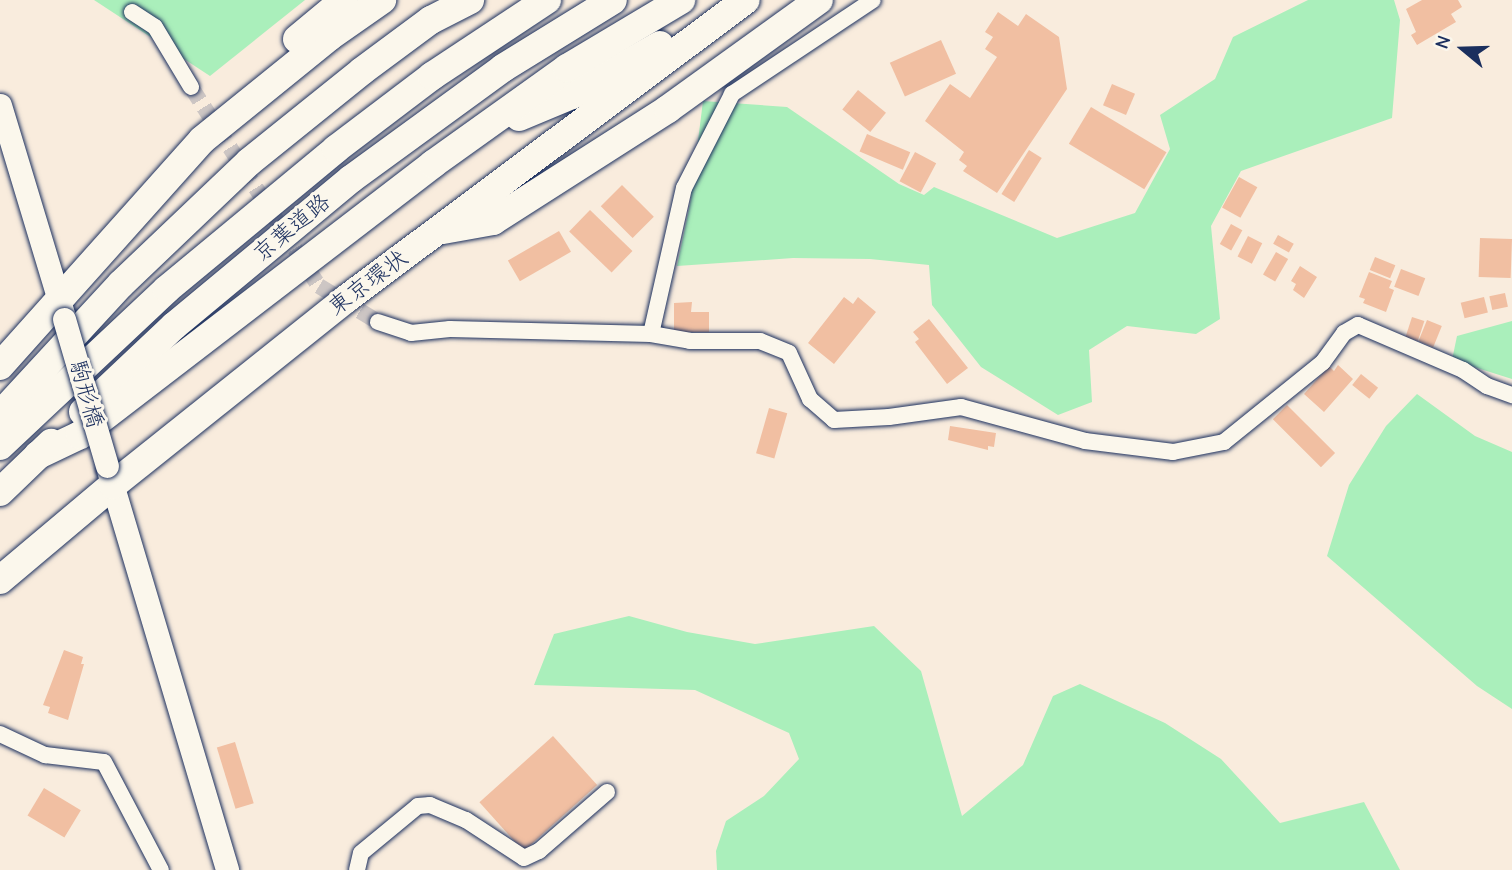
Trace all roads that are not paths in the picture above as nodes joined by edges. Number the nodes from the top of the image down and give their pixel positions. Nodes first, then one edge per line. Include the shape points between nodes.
1 (344, 0) edge
2 (382, 0) edge
3 (452, 0) edge
4 (470, 0) edge
5 (547, 0) edge
6 (613, 0) edge
7 (681, 0) edge
8 (819, 0) edge
9 (873, 0) edge
10 (737, 6) edge
11 (132, 12) dead end
12 (431, 20) junction
13 (191, 87) tunnel mouth
14 (0, 105) edge
15 (475, 136) junction
16 (202, 140) junction
17 (436, 232) junction
18 (62, 311) junction
19 (378, 323) tunnel mouth
20 (651, 334) junction
21 (0, 366) edge
22 (1512, 395) edge
23 (0, 415) edge
24 (0, 446) edge
25 (38, 455) junction
26 (110, 475) junction
27 (0, 492) edge
28 (0, 580) edge
29 (0, 734) edge
30 (607, 792) dead end
31 (161, 870) edge
32 (227, 870) edge
33 (357, 870) edge

1 - 16 highway via 225,107
2 - 16 highway
3 - 12 highway
4 - 12 highway
5 - 24 highway, 京葉道路 via 432,76 336,149 167,289
6 - 25 highway, 京葉道路 via 503,68 351,178 174,326
7 - 15 highway via 567,68
8 - 17 highway via 668,108 493,221
9 - 20 street via 732,94 684,188
10 - 15 highway via 572,95
10 - 17 highway, 東京環状
11 - 13 street via 155,27
12 - 23 highway via 250,162 121,284
14 - 18 street, 駒形橋
15 - 25 highway via 80,435
16 - 18 highway
17 - 26 highway, 東京環状
18 - 21 highway
18 - 26 street, 駒形橋, bridge
19 - 20 street via 411,333 450,329
20 - 22 street via 691,341 760,341 789,353 810,399 834,420 961,407 1085,441 1173,452 1224,442 1323,362 1343,333 1358,325
25 - 27 highway, 京葉道路
26 - 28 highway, 東京環状
26 - 32 street, 駒形橋
29 - 31 street via 45,755 104,762
30 - 33 street via 539,851 524,858 466,820 430,804 418,806 361,853

